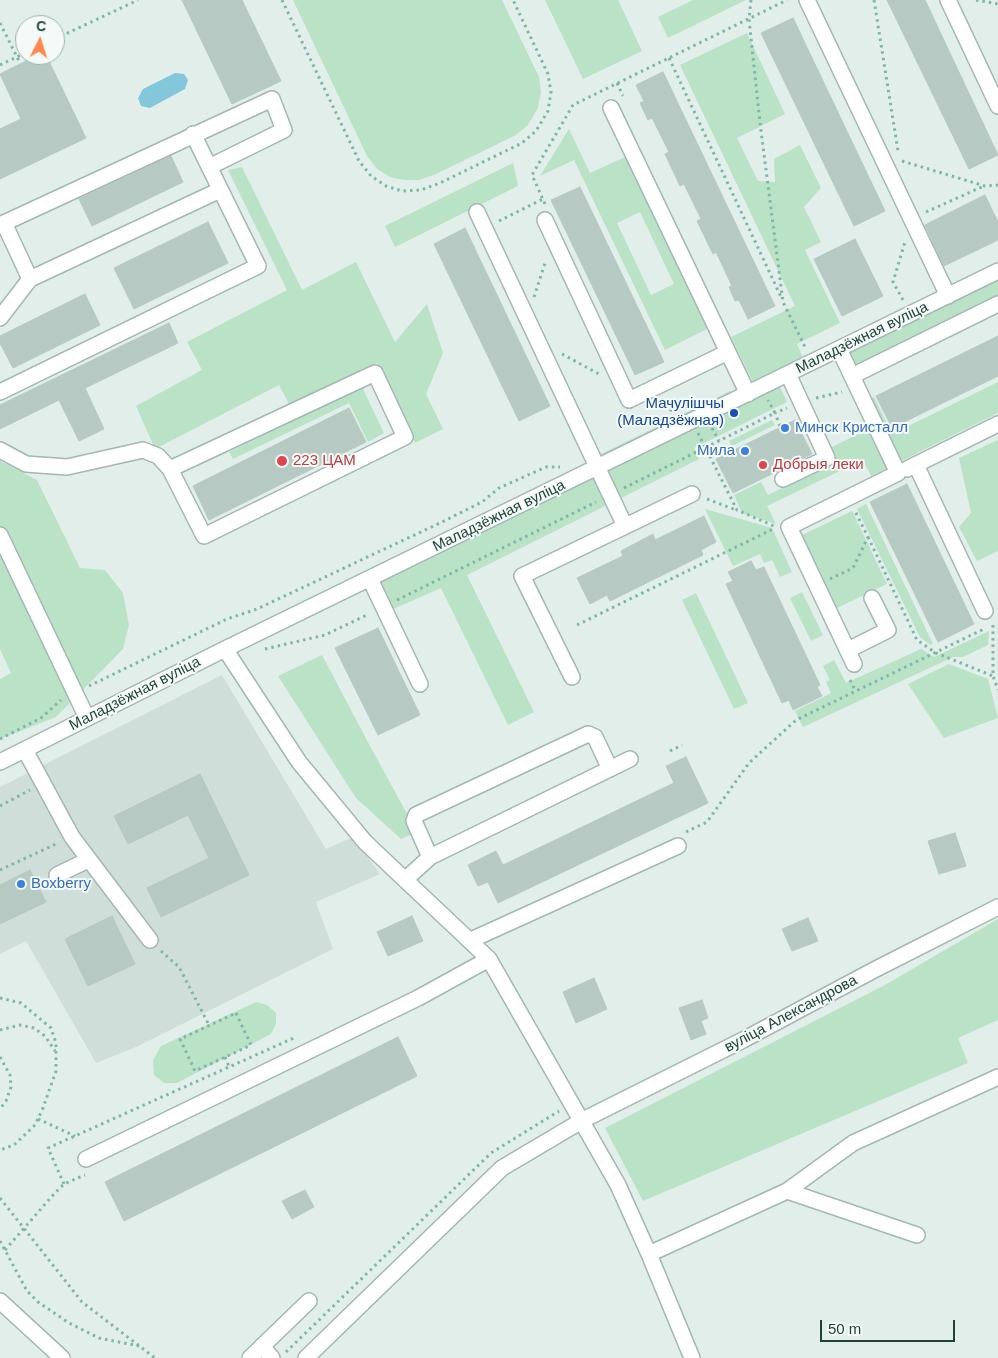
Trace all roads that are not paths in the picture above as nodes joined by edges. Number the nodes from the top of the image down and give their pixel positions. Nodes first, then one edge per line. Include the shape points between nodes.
1 (807, 0) edge
2 (948, 0) edge
3 (998, 106) edge
4 (611, 108) dead end
5 (193, 134) junction
6 (209, 167) junction
7 (220, 190) junction
8 (477, 212) dead end
9 (545, 220) dead end
10 (998, 271) edge
11 (30, 279) junction
12 (948, 296) junction
13 (998, 304) edge
14 (0, 318) edge
15 (839, 350) junction
16 (728, 352) junction
17 (788, 374) junction
18 (852, 376) junction
19 (1, 389) edge
20 (748, 394) junction
21 (998, 424) edge
22 (0, 450) edge
23 (916, 465) junction
24 (598, 468) junction
25 (170, 470) junction
26 (898, 473) junction
27 (783, 479) dead end
28 (692, 494) road end
29 (625, 526) junction
30 (0, 534) edge
31 (370, 579) junction
32 (872, 598) dead end
33 (985, 611) road end
34 (225, 649) junction
35 (848, 650) junction
36 (854, 664) dead end
37 (572, 677) dead end
38 (420, 684) dead end
39 (87, 718) junction
40 (25, 750) junction
41 (630, 759) dead end
42 (0, 762) edge
43 (610, 769) junction
44 (678, 846) dead end
45 (430, 857) junction
46 (88, 860) junction
47 (57, 875) dead end
48 (406, 879) junction
49 (998, 907) edge
50 (150, 940) road end
51 (471, 940) junction
52 (489, 959) junction
53 (998, 1077) edge
54 (582, 1120) junction
55 (86, 1159) dead end
56 (787, 1191) junction
57 (917, 1235) dead end
58 (649, 1254) junction
59 (0, 1301) edge
60 (309, 1301) dead end
61 (262, 1346) junction
62 (62, 1358) edge
63 (250, 1358) edge
64 (272, 1358) edge
65 (306, 1358) edge
66 (692, 1358) edge

1 - 12 street
2 - 3 street
4 - 16 street
5 - 6 street
5 - 6 street via 272,99 284,130
5 - 11 street via 4,224
6 - 7 street
7 - 11 street
7 - 19 street via 258,266
8 - 24 street
9 - 16 street via 629,400
10 - 12 street, Маладзёжная вуліца
11 - 14 street
12 - 15 street, Маладзёжная вуліца
13 - 18 street
15 - 17 street, Маладзёжная вуліца
15 - 18 street
16 - 20 street
17 - 20 street, Маладзёжная вуліца
17 - 27 street via 827,458
18 - 26 street
20 - 24 street, Маладзёжная вуліца
21 - 23 street
22 - 25 street via 26,464 67,468 143,450 158,456
23 - 26 street
23 - 33 street
24 - 29 street
24 - 31 street, Маладзёжная вуліца
25 - 25 street via 204,536 405,437 375,373
26 - 35 street via 782,527 817,586
28 - 29 street
29 - 37 street via 522,576
30 - 39 street
31 - 34 street, Маладзёжная вуліца
31 - 38 street
32 - 35 street via 888,630
34 - 39 street, Маладзёжная вуліца
34 - 48 street via 299,762 365,842
35 - 36 street
39 - 40 street, Маладзёжная вуліца
40 - 42 street, Маладзёжная вуліца
40 - 46 street
41 - 43 street
43 - 45 street
43 - 45 street via 594,737 588,734 416,815 414,821
44 - 51 street
45 - 48 street
46 - 47 street
46 - 50 street
48 - 51 street
49 - 54 street, вуліца Александрова
51 - 52 street
52 - 54 street
52 - 55 street via 418,998
53 - 56 street via 853,1143
54 - 58 street via 618,1184
54 - 65 street, вуліца Александрова via 502,1168
56 - 57 street
56 - 58 street
58 - 66 street
59 - 62 street
60 - 61 street
61 - 63 street
61 - 64 street

